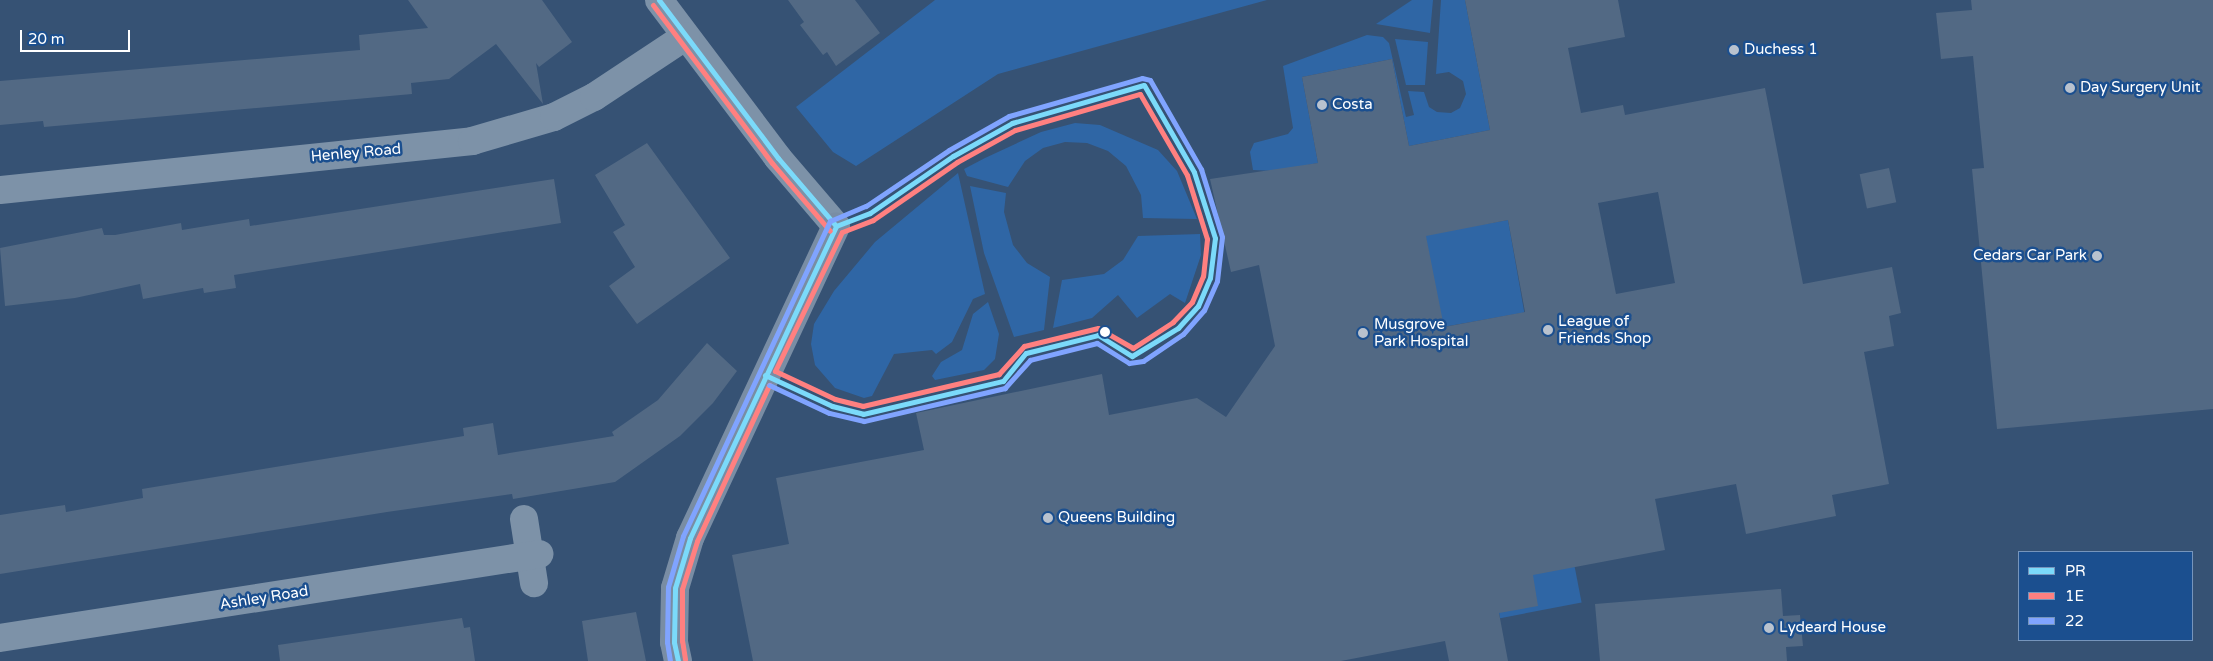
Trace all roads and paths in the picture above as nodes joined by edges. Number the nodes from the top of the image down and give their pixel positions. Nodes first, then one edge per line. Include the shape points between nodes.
1 (659, 0) edge
2 (686, 36) junction
3 (0, 190) edge
4 (524, 519) dead end
5 (534, 555) junction
6 (534, 583) dead end
7 (0, 638) edge
8 (678, 661) edge

1 - 2 street
2 - 3 street, Henley Road via 594,97 554,117 472,141
2 - 8 street via 812,201 836,226 818,271 765,374 690,538 675,597
4 - 5 street
5 - 6 street
5 - 7 street, Ashley Road

